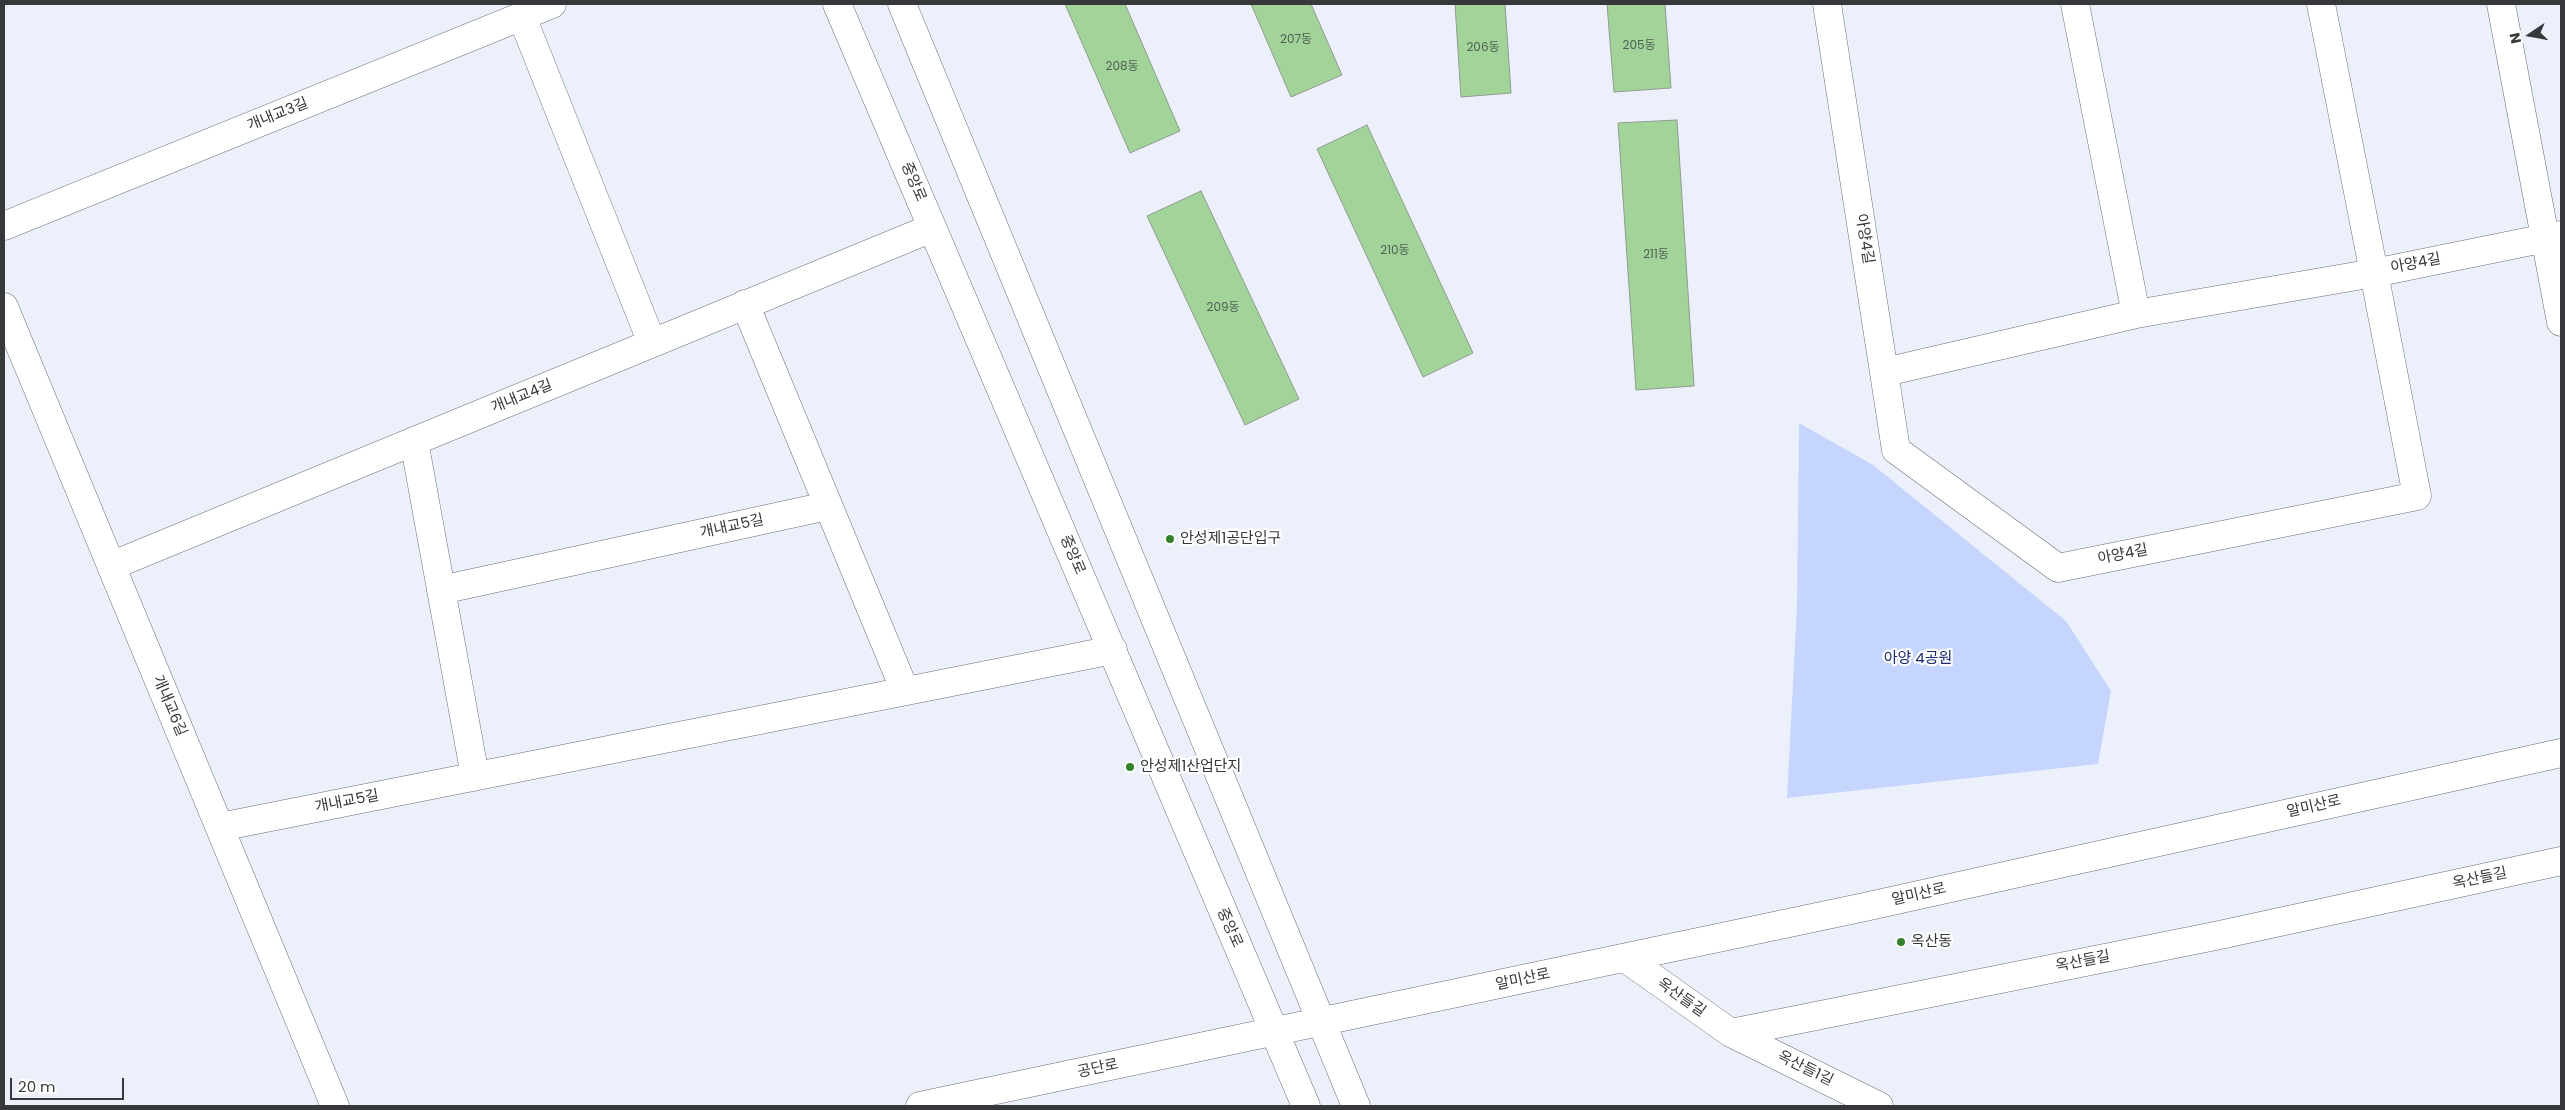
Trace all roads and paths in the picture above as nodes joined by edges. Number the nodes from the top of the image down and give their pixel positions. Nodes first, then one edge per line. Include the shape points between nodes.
1 (552, 4) edge
2 (837, 4) edge
3 (902, 4) edge
4 (1827, 4) edge
5 (2075, 4) edge
6 (2320, 4) edge
7 (2500, 4) edge
8 (522, 17) junction
9 (4, 226) edge
10 (932, 228) junction
11 (2553, 237) edge
12 (2374, 272) junction
13 (745, 304) junction
14 (4, 306) edge
15 (2136, 314) junction
16 (2561, 322) edge
17 (652, 343) junction
18 (1885, 372) junction
19 (414, 441) junction
20 (827, 506) junction
21 (111, 566) junction
22 (441, 590) junction
23 (1113, 650) junction
24 (904, 691) junction
25 (2561, 752) edge
26 (475, 776) junction
27 (220, 827) junction
28 (2561, 862) edge
29 (1625, 958) junction
30 (1321, 1023) junction
31 (1275, 1032) junction
32 (1731, 1032) junction
33 (335, 1106) edge
34 (920, 1106) edge
35 (1306, 1106) edge
36 (1356, 1106) edge
37 (1879, 1106) edge

1 - 8 street, 개내교3길
2 - 10 street, 중앙로
3 - 30 street
4 - 18 street, 아양4길
5 - 15 street
6 - 12 street
7 - 11 street
8 - 9 street, 개내교3길
8 - 17 street
10 - 13 street, 개내교4길
10 - 23 street, 중앙로
11 - 12 street, 아양4길
11 - 16 street
12 - 15 street
12 - 18 street, 아양4길 via 2417,496 2408,498 2058,568 1896,450
13 - 17 street, 개내교4길
13 - 20 street
14 - 21 street, 개내교6길
15 - 18 street
17 - 19 street, 개내교4길
19 - 21 street, 개내교4길
19 - 22 street
20 - 22 street, 개내교5길
20 - 24 street
21 - 27 street, 개내교6길
22 - 26 street
23 - 24 street, 개내교5길
23 - 31 street, 중앙로
24 - 26 street, 개내교5길
25 - 29 street, 알미산로
26 - 27 street, 개내교5길
27 - 33 street, 개내교6길
28 - 32 street, 옥산들길 via 2215,936
29 - 30 street, 알미산로
29 - 32 street, 옥산들길
30 - 31 street, 알미산로
30 - 36 street
31 - 34 street, 공단로
31 - 35 street, 중앙로
32 - 37 street, 옥산들1길

